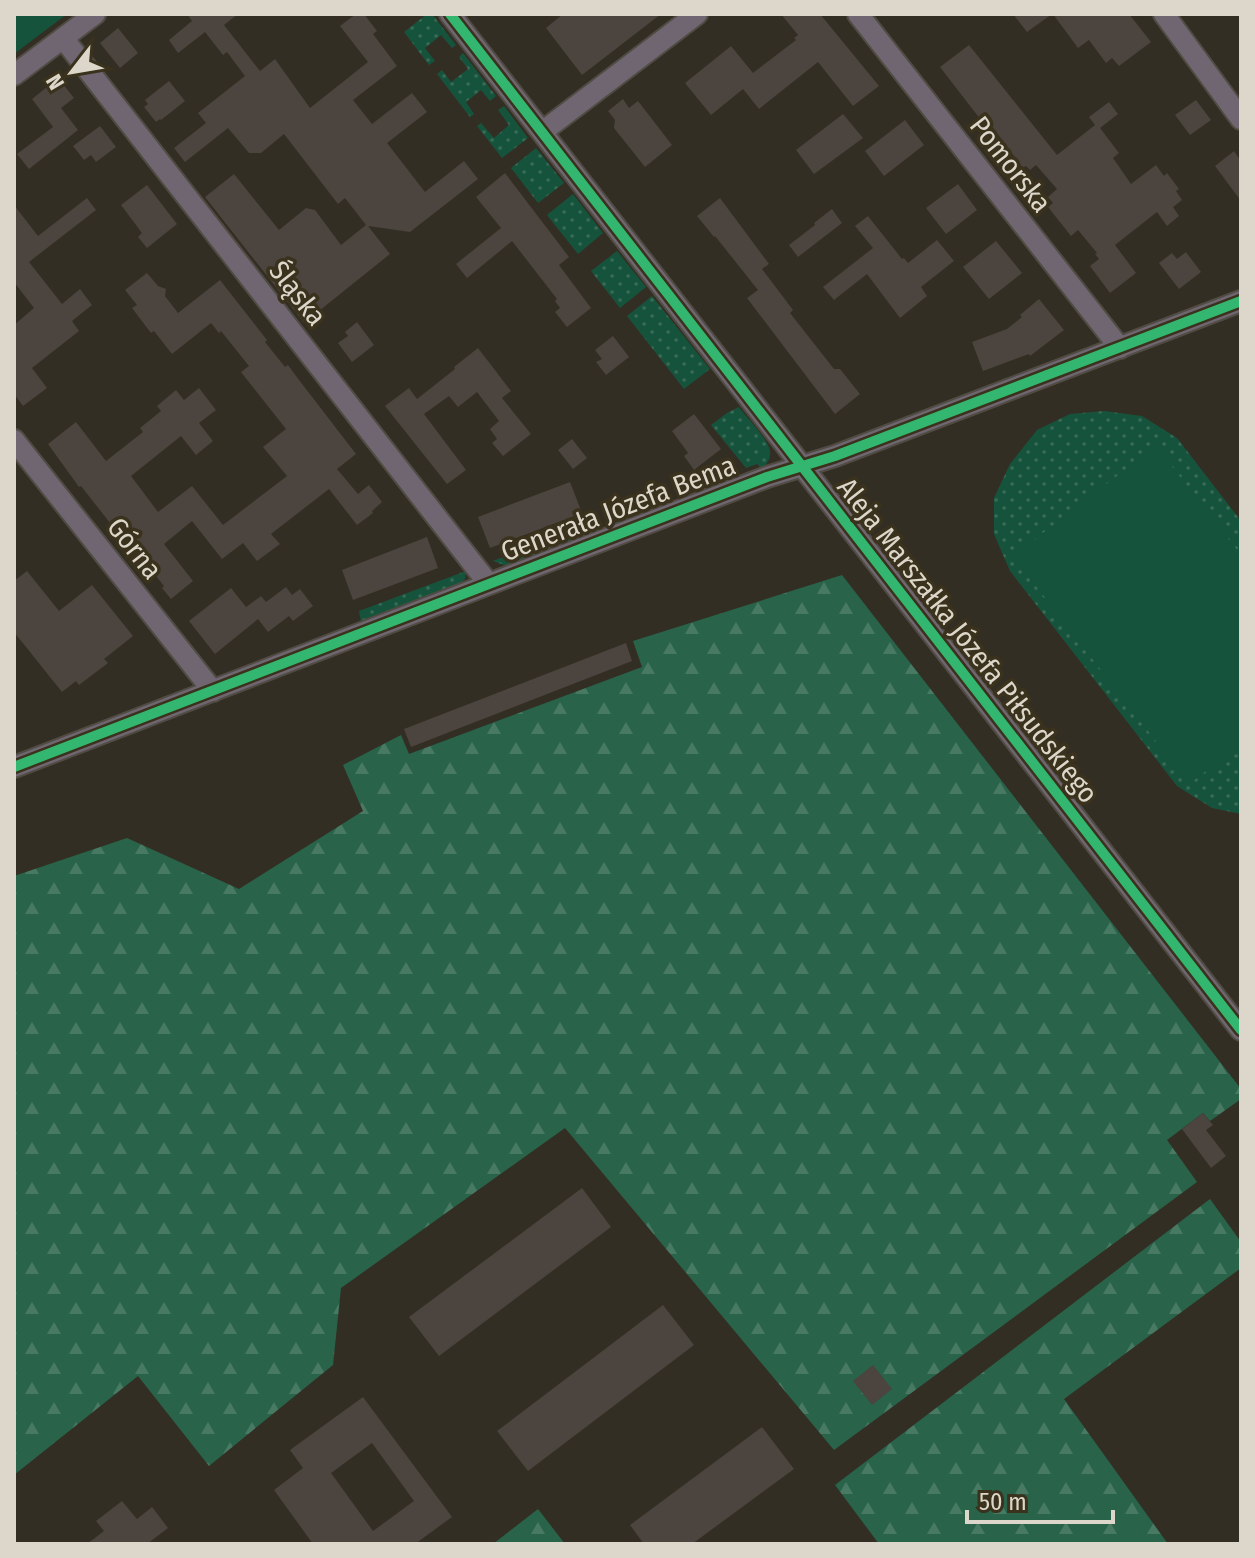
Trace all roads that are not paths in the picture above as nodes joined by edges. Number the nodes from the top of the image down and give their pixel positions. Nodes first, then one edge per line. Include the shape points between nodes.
1 (95, 14) edge
2 (450, 14) edge
3 (697, 14) edge
4 (858, 14) edge
5 (1164, 14) edge
6 (63, 38) junction
7 (14, 75) edge
8 (1241, 119) edge
9 (542, 132) junction
10 (1241, 301) edge
11 (1120, 348) junction
12 (14, 440) edge
13 (802, 465) junction
14 (488, 583) junction
15 (213, 691) junction
16 (14, 767) edge
17 (1241, 1030) edge

1 - 6 street
2 - 9 street, Aleja Marszałka Józefa Piłsudskiego
3 - 9 street
4 - 11 street, Pomorska
5 - 8 street
6 - 7 street
6 - 14 street, Śląska
9 - 13 street, Aleja Marszałka Józefa Piłsudskiego
10 - 11 street, Generała Józefa Bema
11 - 13 street, Generała Józefa Bema
12 - 15 street, Górna
13 - 14 street, Generała Józefa Bema
13 - 17 street, Aleja Marszałka Józefa Piłsudskiego
14 - 15 street, Generała Józefa Bema
15 - 16 street, Generała Józefa Bema

